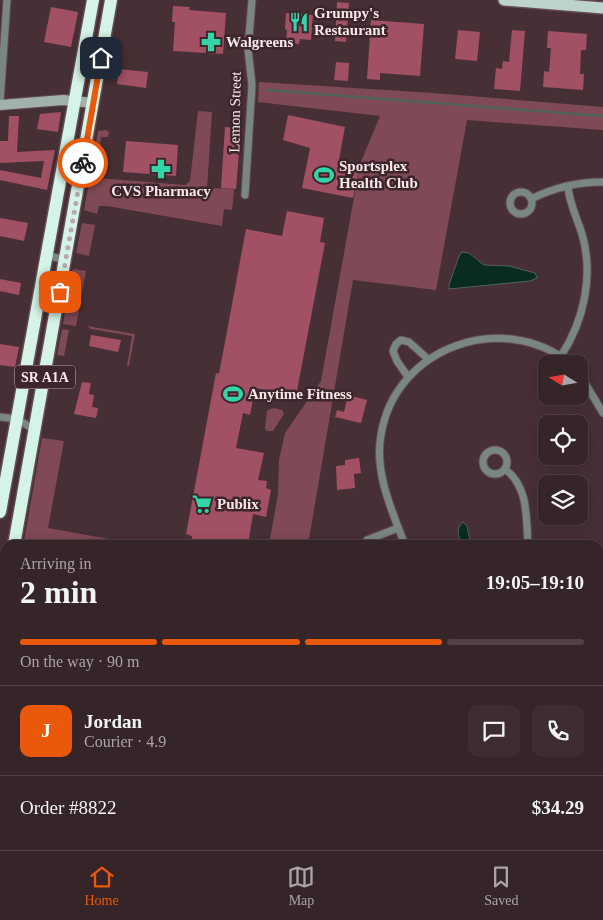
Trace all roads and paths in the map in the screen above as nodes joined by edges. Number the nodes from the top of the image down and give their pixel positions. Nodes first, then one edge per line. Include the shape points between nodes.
1 (7, 0) edge
2 (93, 0) edge
3 (111, 0) edge
4 (252, 0) edge
5 (504, 0) edge
6 (603, 8) edge
7 (74, 101) junction
8 (0, 103) edge
9 (93, 103) junction
10 (603, 182) edge
11 (568, 186) junction
12 (245, 195) dead end
13 (531, 199) dead end
14 (46, 255) junction
15 (66, 260) junction
16 (559, 355) edge
17 (562, 355) edge
18 (428, 359) junction
19 (408, 376) junction
20 (588, 388) edge
21 (603, 412) edge
22 (0, 417) edge
23 (17, 419) junction
24 (35, 430) junction
25 (505, 469) dead end
26 (0, 512) edge
27 (398, 528) junction
28 (15, 540) edge
29 (367, 540) edge
30 (403, 540) edge
31 (528, 540) edge

1 - 8 street
2 - 7 highway, SR A1A
3 - 9 highway, SR A1A
4 - 12 street, Lemon Street via 248,49 252,85
5 - 6 main road
7 - 8 street
7 - 9 street
7 - 14 highway, SR A1A
9 - 15 highway, SR A1A
10 - 11 street
11 - 13 street
11 - 17 street via 583,236 587,272 580,318
14 - 15 street
14 - 23 highway, SR A1A
15 - 24 highway, SR A1A
16 - 18 street via 528,343 497,338 478,339 446,349
18 - 19 street
18 - 19 street via 409,342 401,340 396,344 392,351
19 - 27 street via 387,409 380,435 379,458
20 - 21 street
22 - 23 street
23 - 24 street
23 - 26 highway, SR A1A
24 - 28 highway, SR A1A
25 - 31 street via 512,474 521,490 526,508
27 - 29 street
27 - 30 street

